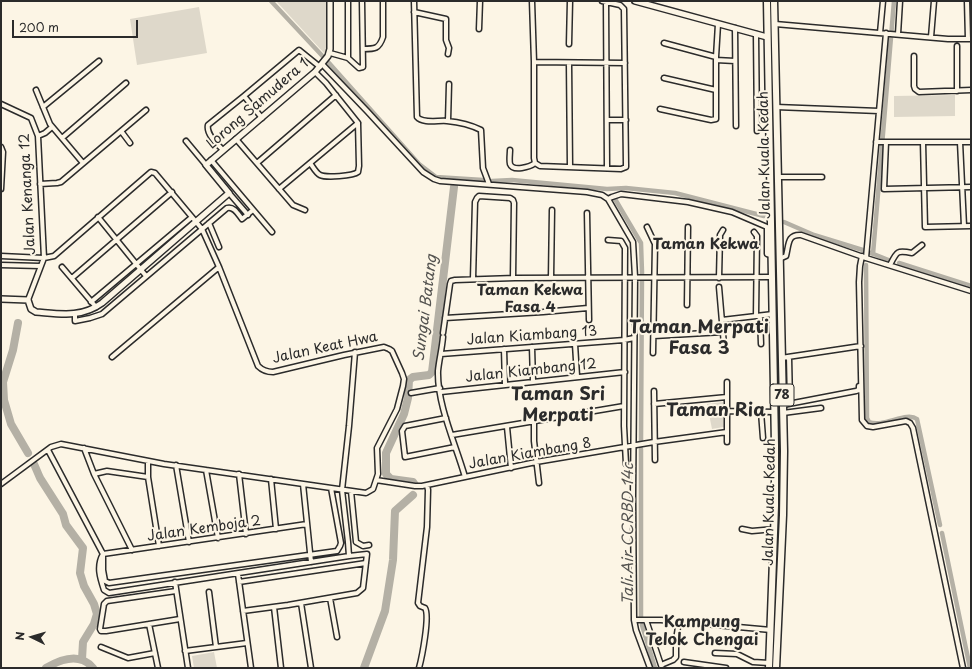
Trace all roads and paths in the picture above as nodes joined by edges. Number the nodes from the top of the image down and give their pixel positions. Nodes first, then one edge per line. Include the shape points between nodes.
1 (330, 1) edge
2 (348, 1) edge
3 (362, 1) edge
4 (383, 1) edge
5 (414, 1) edge
6 (480, 1) edge
7 (532, 1) edge
8 (570, 1) edge
9 (605, 1) edge
10 (635, 1) edge
11 (767, 1) edge
12 (774, 1) edge
13 (883, 1) edge
14 (900, 1) edge
15 (934, 1) edge
16 (967, 1) edge
17 (414, 12) junction
18 (718, 24) junction
19 (775, 24) junction
20 (735, 28) junction
21 (479, 29) dead end
22 (880, 33) junction
23 (756, 34) junction
24 (892, 34) junction
25 (767, 37) junction
26 (931, 37) junction
27 (970, 39) edge
28 (664, 43) dead end
29 (569, 44) dead end
30 (958, 46) dead end
31 (363, 49) junction
32 (329, 54) junction
33 (448, 54) dead end
34 (914, 56) dead end
35 (348, 58) junction
36 (716, 59) junction
37 (99, 61) dead end
38 (735, 61) junction
39 (534, 62) junction
40 (570, 63) junction
41 (606, 63) junction
42 (625, 63) junction
43 (322, 64) junction
44 (315, 72) junction
45 (664, 78) dead end
46 (126, 83) dead end
47 (449, 84) dead end
48 (36, 90) dead end
49 (716, 90) junction
50 (971, 90) edge
51 (957, 91) junction
52 (336, 95) junction
53 (244, 96) junction
54 (1, 104) edge
55 (43, 107) junction
56 (776, 107) junction
57 (757, 108) junction
58 (769, 108) junction
59 (660, 109) dead end
60 (146, 110) dead end
61 (879, 111) junction
62 (262, 118) junction
63 (607, 120) junction
64 (626, 120) junction
65 (448, 121) junction
66 (358, 123) junction
67 (736, 126) dead end
68 (52, 127) junction
69 (121, 131) junction
70 (757, 131) dead end
71 (38, 136) junction
72 (62, 138) junction
73 (236, 139) junction
74 (186, 141) dead end
75 (882, 142) junction
76 (923, 142) junction
77 (960, 142) junction
78 (971, 142) edge
79 (130, 143) dead end
80 (1, 148) edge
81 (223, 150) junction
82 (510, 150) dead end
83 (211, 160) junction
84 (83, 163) junction
85 (257, 163) junction
86 (310, 163) junction
87 (535, 163) junction
88 (206, 165) junction
89 (570, 167) junction
90 (607, 168) junction
91 (778, 177) junction
92 (822, 177) dead end
93 (40, 184) junction
94 (489, 184) junction
95 (971, 187) edge
96 (962, 188) junction
97 (1, 189) edge
98 (279, 189) junction
99 (924, 189) junction
100 (172, 192) junction
101 (230, 193) junction
102 (608, 199) junction
103 (253, 210) junction
104 (305, 210) dead end
105 (552, 210) dead end
106 (587, 213) dead end
107 (248, 215) junction
108 (98, 217) junction
109 (192, 217) junction
110 (196, 222) junction
111 (209, 223) junction
112 (964, 226) junction
113 (971, 226) edge
114 (647, 227) dead end
115 (688, 227) dead end
116 (202, 229) junction
117 (723, 230) dead end
118 (272, 232) dead end
119 (754, 232) dead end
120 (116, 240) junction
121 (608, 240) dead end
122 (922, 245) dead end
123 (219, 247) dead end
124 (771, 255) junction
125 (864, 255) junction
126 (1, 256) edge
127 (44, 258) junction
128 (779, 259) junction
129 (136, 264) junction
130 (1, 265) edge
131 (890, 265) junction
132 (40, 266) junction
133 (62, 267) dead end
134 (219, 267) junction
135 (141, 269) junction
136 (146, 276) junction
137 (625, 277) junction
138 (637, 277) junction
139 (756, 277) junction
140 (772, 277) junction
141 (72, 278) junction
142 (513, 278) junction
143 (551, 278) junction
144 (587, 278) junction
145 (655, 278) junction
146 (687, 278) junction
147 (719, 278) junction
148 (473, 279) junction
149 (719, 287) dead end
150 (971, 291) edge
151 (1, 299) edge
152 (28, 300) junction
153 (92, 302) junction
154 (687, 305) dead end
155 (96, 307) junction
156 (588, 308) junction
157 (76, 314) junction
158 (772, 314) junction
159 (758, 316) junction
160 (445, 318) junction
161 (589, 320) dead end
162 (722, 320) junction
163 (723, 332) junction
164 (654, 336) junction
165 (634, 338) junction
166 (624, 340) junction
167 (575, 344) junction
168 (761, 344) dead end
169 (724, 345) dead end
170 (861, 346) junction
171 (532, 347) junction
172 (781, 348) junction
173 (504, 349) junction
174 (355, 352) junction
175 (653, 353) dead end
176 (441, 354) junction
177 (112, 357) dead end
178 (789, 357) junction
179 (781, 358) junction
180 (625, 372) junction
181 (577, 376) junction
182 (533, 381) junction
183 (727, 382) dead end
184 (505, 384) junction
185 (860, 386) dead end
186 (440, 390) junction
187 (654, 391) dead end
188 (411, 393) dead end
189 (727, 397) junction
190 (790, 403) junction
191 (654, 404) junction
192 (783, 405) junction
193 (624, 406) junction
194 (821, 408) dead end
195 (727, 412) junction
196 (761, 412) junction
197 (775, 412) junction
198 (783, 413) junction
199 (446, 418) junction
200 (534, 422) junction
201 (507, 427) junction
202 (727, 432) junction
203 (452, 436) junction
204 (763, 438) dead end
205 (654, 442) junction
206 (727, 442) dead end
207 (634, 446) junction
208 (455, 447) junction
209 (84, 448) junction
210 (625, 448) junction
211 (48, 450) junction
212 (655, 460) dead end
213 (148, 461) junction
214 (536, 462) junction
215 (626, 464) dead end
216 (176, 465) junction
217 (510, 468) junction
218 (206, 470) junction
219 (94, 474) junction
220 (239, 474) junction
221 (148, 476) junction
222 (465, 477) junction
223 (271, 478) junction
224 (376, 480) junction
225 (539, 483) dead end
226 (1, 484) edge
227 (303, 484) junction
228 (427, 485) junction
229 (331, 488) junction
230 (342, 490) junction
231 (351, 491) junction
232 (353, 521) junction
233 (346, 522) junction
234 (307, 524) junction
235 (276, 529) junction
236 (742, 529) dead end
237 (775, 529) junction
238 (246, 534) junction
239 (218, 538) junction
240 (189, 542) junction
241 (348, 542) junction
242 (356, 542) junction
243 (369, 545) dead end
244 (159, 546) junction
245 (132, 550) junction
246 (103, 554) junction
247 (311, 554) junction
248 (349, 556) junction
249 (311, 562) junction
250 (366, 563) junction
251 (238, 574) junction
252 (175, 582) junction
253 (239, 582) junction
254 (780, 589) junction
255 (176, 591) junction
256 (209, 592) dead end
257 (330, 598) junction
258 (301, 603) junction
259 (274, 607) junction
260 (243, 611) junction
261 (180, 619) junction
262 (634, 620) junction
263 (646, 620) junction
264 (678, 622) junction
265 (772, 622) junction
266 (150, 624) junction
267 (771, 630) junction
268 (337, 636) dead end
269 (247, 643) junction
270 (101, 647) dead end
271 (216, 647) junction
272 (186, 650) junction
273 (155, 653) junction
274 (715, 653) dead end
275 (684, 662) dead end
276 (769, 665) edge
277 (661, 666) edge
278 (158, 668) edge
279 (188, 668) edge
280 (250, 668) edge
281 (281, 668) edge
282 (311, 668) edge
283 (419, 668) edge
284 (650, 668) edge
285 (726, 668) edge
286 (776, 668) edge
287 (963, 668) edge

1 - 32 street
2 - 35 street
3 - 31 street
4 - 31 street via 382,41 375,49
5 - 17 street
6 - 21 street
7 - 39 street
8 - 29 street
9 - 41 street
9 - 42 street via 620,5 624,9
10 - 18 street
11 - 25 main road, Jalan Kuala Kedah / 78
12 - 19 main road, Jalan Kuala Kedah / 78
13 - 22 street
14 - 24 street
15 - 26 street
16 - 27 street
17 - 33 street via 446,19
17 - 65 street via 416,115 421,120
18 - 20 street
18 - 36 street
19 - 22 street
19 - 56 main road, Jalan Kuala Kedah / 78
20 - 23 street
20 - 38 street
22 - 24 street
23 - 25 street
23 - 57 street
24 - 26 street
24 - 61 street
25 - 58 main road, Jalan Kuala Kedah / 78
26 - 27 street
28 - 36 street
30 - 51 street
31 - 35 street via 362,68
32 - 35 street
32 - 43 street, Lorong Samudera 1
34 - 51 street via 914,86 918,92
36 - 38 street
36 - 49 street
37 - 55 street
38 - 67 street
39 - 40 street
39 - 87 street
40 - 41 street
40 - 89 street
41 - 42 street
41 - 63 street
42 - 64 street
43 - 44 street, Lorong Samudera 1
43 - 53 street via 299,50
43 - 94 street via 423,172 440,181
44 - 52 street
44 - 62 street, Lorong Samudera 1
45 - 49 street
46 - 72 street
47 - 65 street
48 - 55 street
49 - 59 street via 714,120
50 - 51 street
52 - 66 street
52 - 85 street
53 - 62 street
53 - 81 street via 208,125 209,133
54 - 71 street, Jalan Kenanga 12 via 31,118
55 - 68 street
56 - 61 street
56 - 91 main road, Jalan Kuala Kedah / 78
57 - 58 street
57 - 70 street
58 - 124 main road, Jalan Kuala Kedah / 78
60 - 69 street
61 - 75 street
62 - 73 street, Lorong Samudera 1
63 - 64 street
63 - 90 street
64 - 90 street via 626,167
65 - 94 street via 480,130 483,168
66 - 86 street
66 - 86 street via 359,166 356,174 322,176
68 - 71 street
68 - 72 street
69 - 79 street
69 - 84 street
71 - 93 street, Jalan Kenanga 12
72 - 84 street
73 - 81 street, Lorong Samudera 1
73 - 85 street
74 - 88 street
75 - 76 street
75 - 99 street via 884,189
75 - 125 street
76 - 77 street
76 - 99 street
77 - 78 street
77 - 96 street
80 - 97 street
81 - 83 street, Lorong Samudera 1
82 - 87 street via 512,166 519,168
83 - 88 street, Lorong Samudera 1
83 - 103 street
84 - 93 street via 61,182
85 - 98 street
86 - 98 street
87 - 89 street via 540,166
88 - 101 street
89 - 90 street
91 - 92 street
91 - 128 main road, Jalan Kuala Kedah / 78
93 - 127 street, Jalan Kenanga 12
94 - 102 street via 587,192
95 - 96 street
96 - 99 street
96 - 112 street
98 - 104 street via 294,206
99 - 112 street via 925,227
100 - 108 street, Jalan Keat Hwa via 155,173 151,172
100 - 109 street, Jalan Keat Hwa
100 - 120 street
101 - 107 street
101 - 110 street
102 - 124 street via 621,194 664,198 732,212 767,227 767,254
102 - 138 street via 634,242
103 - 107 street
103 - 118 street
105 - 143 street
106 - 144 street
107 - 111 street via 242,219 230,207
108 - 120 street
108 - 127 street via 54,256
109 - 110 street, Jalan Keat Hwa
109 - 129 street
110 - 116 street, Jalan Keat Hwa
110 - 135 street
111 - 116 street
111 - 123 street
112 - 113 street
114 - 145 street via 655,244
115 - 146 street
116 - 134 street, Jalan Keat Hwa
116 - 136 street
117 - 147 street via 720,235
119 - 139 street via 757,236
120 - 129 street
120 - 141 street
121 - 137 street via 624,244
122 - 131 street via 912,252 899,251
124 - 140 main road, Jalan Kuala Kedah / 78
125 - 128 street via 798,235 790,238 786,256
125 - 131 street
125 - 170 street via 860,266
126 - 127 street
127 - 132 street, Jalan Kenanga 12
128 - 172 main road, Jalan Kuala Kedah / 78
129 - 135 street
129 - 153 street
130 - 132 street
131 - 150 street
132 - 152 street, Jalan Kenanga 12
133 - 141 street
134 - 174 street, Jalan Keat Hwa via 258,366 264,371 273,372
134 - 177 street
135 - 136 street
135 - 155 street
136 - 157 street via 102,314 75,321
137 - 138 street
137 - 144 street
137 - 166 street
138 - 145 street
138 - 165 street
139 - 140 street
139 - 147 street
139 - 159 street
140 - 158 main road, Jalan Kuala Kedah / 78
141 - 153 street
142 - 143 street
142 - 148 street
142 - 148 street via 513,200 479,196 475,202
143 - 144 street
144 - 156 street
145 - 146 street
145 - 164 street
146 - 147 street
146 - 154 street
148 - 160 street via 451,281
149 - 162 street
151 - 152 street
152 - 157 street via 34,312
153 - 155 street
155 - 157 street
156 - 160 street
156 - 161 street
158 - 159 street
158 - 197 main road, Jalan Kuala Kedah / 78
159 - 162 street
159 - 168 street
160 - 176 street
162 - 163 street
163 - 164 street
163 - 169 street
164 - 175 street
165 - 166 street, Jalan Kiambang 13
165 - 207 street
166 - 167 street, Jalan Kiambang 13
166 - 180 street
167 - 171 street, Jalan Kiambang 13
167 - 181 street
170 - 178 street
170 - 287 street via 864,424 873,427 906,421 913,428
171 - 173 street, Jalan Kiambang 13
171 - 182 street
172 - 179 main road, Jalan Kuala Kedah / 78
172 - 197 main road via 779,412
173 - 176 street, Jalan Kiambang 13
173 - 184 street
174 - 224 street, Jalan Keat Hwa via 389,348 404,379 397,409 377,448
174 - 230 street
176 - 186 street via 438,372
178 - 179 street
178 - 190 street
179 - 192 main road, Jalan Kuala Kedah / 78
180 - 181 street, Jalan Kiambang 12
180 - 193 street
181 - 182 street, Jalan Kiambang 12
182 - 184 street, Jalan Kiambang 12
183 - 189 street
184 - 186 street, Jalan Kiambang 12
185 - 190 street via 856,391
186 - 188 street, Jalan Kiambang 12
186 - 199 street
187 - 191 street
189 - 191 street
189 - 195 street
190 - 192 street
191 - 205 street
192 - 198 main road, Jalan Kuala Kedah / 78
193 - 200 street
193 - 210 street
194 - 198 street
195 - 196 street
195 - 202 street
196 - 197 street
196 - 204 street
197 - 237 main road, Jalan Kuala Kedah / 78
198 - 254 main road, Jalan Kuala Kedah / 78 via 784,493
199 - 203 street
199 - 208 street via 405,426 402,431 405,456
200 - 201 street
200 - 214 street
201 - 203 street
201 - 217 street
202 - 205 street, Jalan Kiambang 8
202 - 206 street
203 - 208 street
205 - 207 street, Jalan Kiambang 8
205 - 212 street
207 - 210 street, Jalan Kiambang 8
207 - 262 street
208 - 222 street
209 - 211 street via 58,444
209 - 213 street
209 - 219 street
210 - 214 street, Jalan Kiambang 8
210 - 215 street
211 - 226 street
211 - 246 street
213 - 216 street
213 - 221 street
214 - 217 street, Jalan Kiambang 8
214 - 225 street
216 - 218 street
216 - 240 street
217 - 222 street, Jalan Kiambang 8
218 - 220 street
218 - 239 street
219 - 221 street via 107,471
219 - 245 street
220 - 223 street
220 - 238 street
221 - 244 street
222 - 228 street, Jalan Kiambang 8
223 - 227 street
223 - 235 street
224 - 228 street, Jalan Kiambang 8 via 415,486
224 - 231 street via 370,492
227 - 229 street
227 - 234 street
228 - 283 street via 427,527 418,603 427,613
229 - 230 street
229 - 247 street via 340,546 337,550
230 - 231 street
230 - 233 street
231 - 232 street
232 - 233 street
232 - 242 street
233 - 241 street
234 - 235 street, Jalan Kemboja 2
234 - 247 street
235 - 238 street, Jalan Kemboja 2
236 - 237 street
237 - 265 main road, Jalan Kuala Kedah / 78
238 - 239 street, Jalan Kemboja 2
239 - 240 street, Jalan Kemboja 2
240 - 244 street, Jalan Kemboja 2
241 - 242 street
241 - 248 street
242 - 243 street via 363,546
244 - 245 street, Jalan Kemboja 2
245 - 246 street, Jalan Kemboja 2
246 - 247 street via 105,581 109,584
246 - 252 street via 99,571 106,592
247 - 249 street
248 - 249 street
248 - 250 street via 367,554
249 - 251 street
250 - 253 street
250 - 257 street via 362,590
251 - 252 street
251 - 253 street
252 - 255 street
253 - 260 street
254 - 265 main road via 777,620
254 - 286 main road, Jalan Kuala Kedah / 78
255 - 261 street
255 - 266 street via 107,602 104,604 100,630
256 - 271 street
257 - 258 street
257 - 268 street
258 - 259 street
258 - 282 street
259 - 260 street
259 - 281 street
260 - 269 street
261 - 266 street
261 - 272 street
262 - 263 street
262 - 284 street
263 - 264 street
263 - 277 street
264 - 267 street
264 - 277 street via 676,657
265 - 267 main road, Jalan Kuala Kedah / 78
266 - 273 street
267 - 276 main road, Jalan Kuala Kedah / 78
269 - 271 street
269 - 280 street
270 - 273 street via 128,658
271 - 272 street
272 - 279 street
273 - 278 street
274 - 276 street via 737,654 753,662
275 - 285 street

